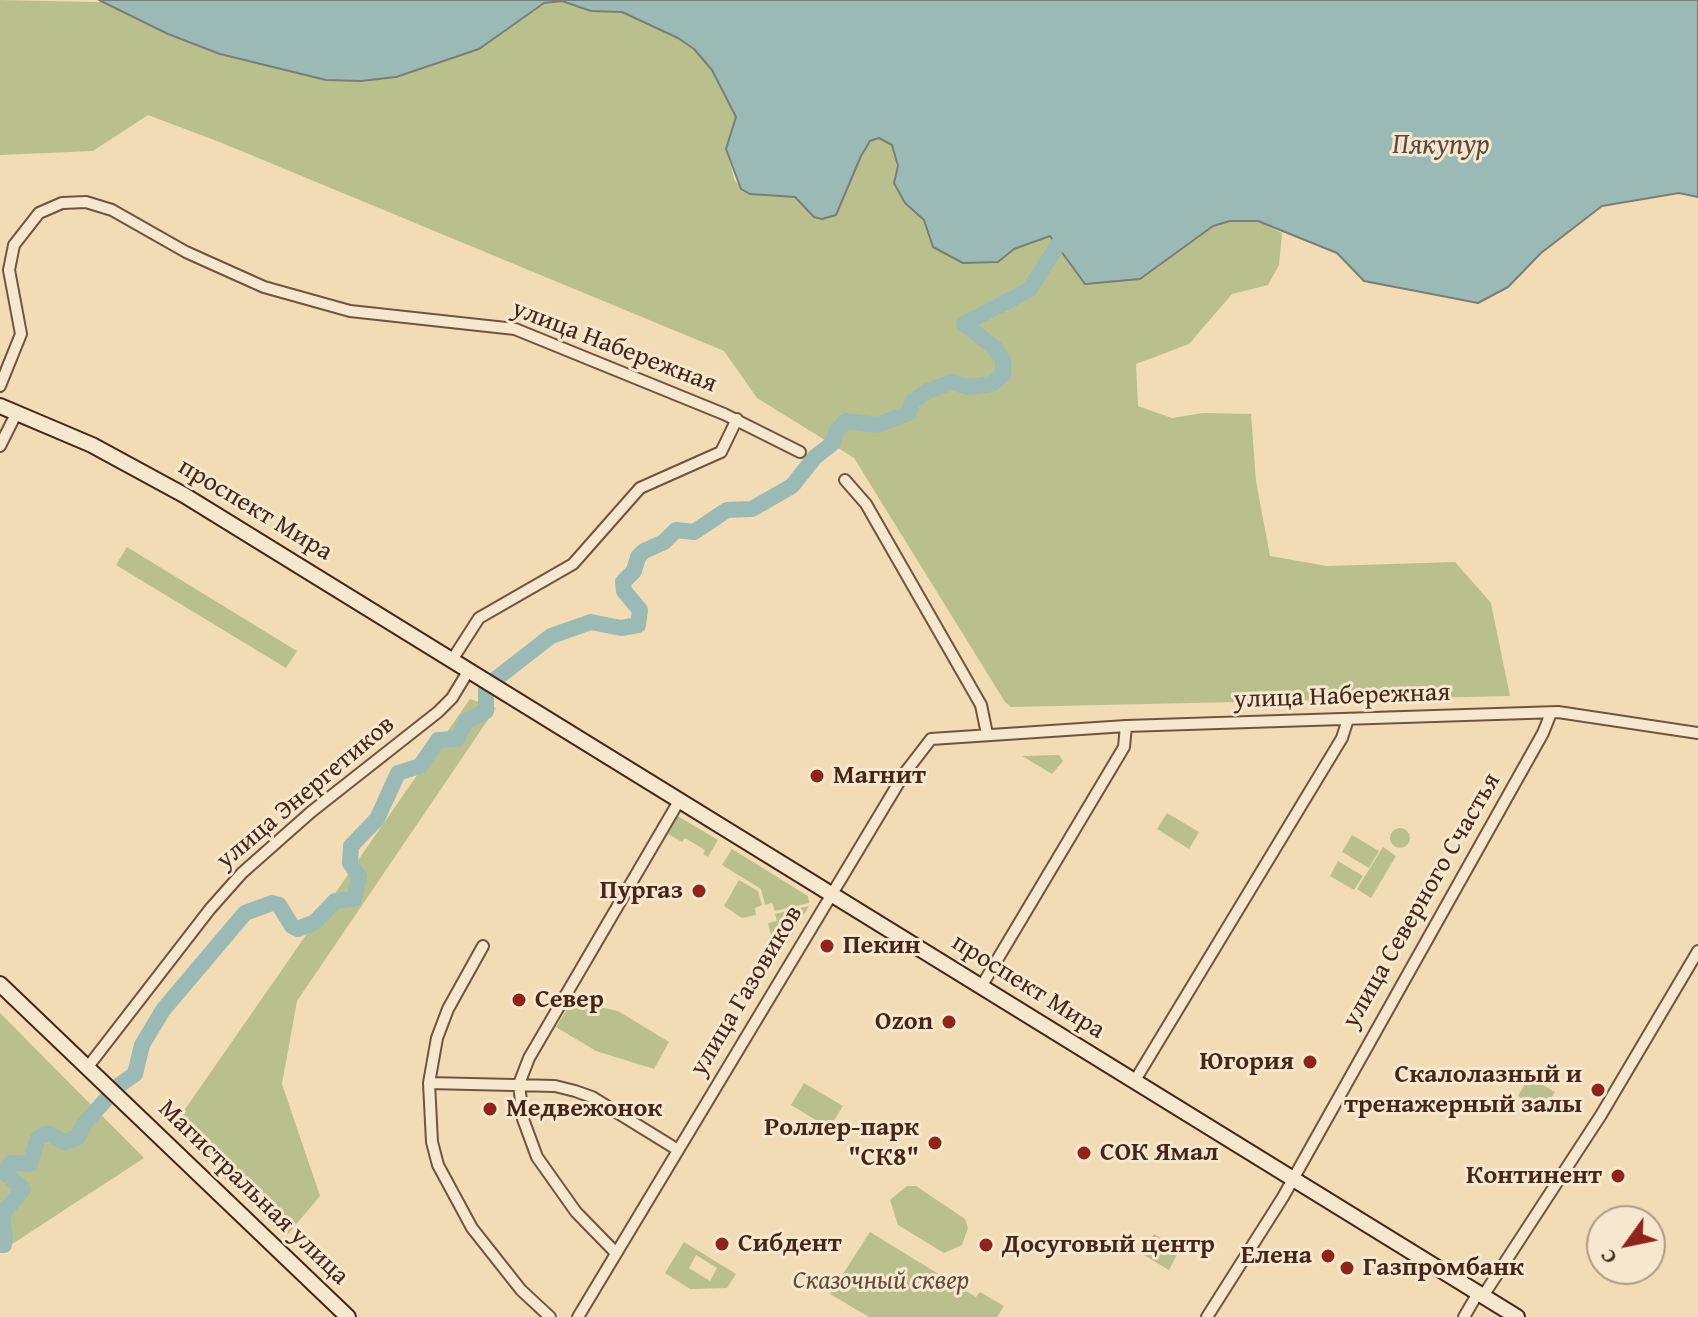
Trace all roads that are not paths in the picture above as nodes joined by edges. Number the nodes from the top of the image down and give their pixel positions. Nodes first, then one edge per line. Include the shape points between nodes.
1 (0, 386) edge
2 (0, 406) edge
3 (17, 412) junction
4 (737, 419) junction
5 (0, 446) edge
6 (800, 452) dead end
7 (845, 480) dead end
8 (452, 660) junction
9 (472, 672) junction
10 (1551, 713) junction
11 (1348, 719) junction
12 (1126, 726) junction
13 (1698, 733) edge
14 (987, 734) junction
15 (679, 801) junction
16 (831, 894) junction
17 (483, 946) dead end
18 (1698, 951) edge
19 (0, 984) edge
20 (981, 987) junction
21 (87, 1068) junction
22 (1134, 1082) junction
23 (429, 1083) junction
24 (519, 1084) junction
25 (678, 1150) junction
26 (1293, 1178) junction
27 (616, 1253) junction
28 (1480, 1294) junction
29 (348, 1317) edge
30 (550, 1317) edge
31 (578, 1317) edge
32 (1207, 1317) edge
33 (1464, 1317) edge
34 (1517, 1317) edge

1 - 4 street, улица Набережная via 21,334 9,270 14,245 39,213 62,203 86,202 112,210 236,276 287,295 350,311 515,329
2 - 3 main road, проспект Мира
3 - 5 street
3 - 8 main road, проспект Мира via 171,488
4 - 6 street, улица Набережная
4 - 8 street via 721,452 633,493 573,564 479,618
7 - 14 street via 866,504 981,705
8 - 9 main road, проспект Мира
9 - 15 main road, проспект Мира
9 - 21 street, улица Энергетиков via 438,712 242,873
10 - 11 street, улица Набережная
10 - 13 street, улица Набережная
10 - 26 street, улица Северного Счастья
11 - 12 street, улица Набережная
11 - 22 street via 1342,738
12 - 14 street, улица Набережная
12 - 20 street via 1122,750
14 - 16 street, улица Набережная via 940,736 924,743
15 - 16 main road, проспект Мира
15 - 24 street via 529,1058
16 - 20 main road, проспект Мира
16 - 25 street, улица Газовиков
17 - 23 street via 443,1021
18 - 28 street via 1601,1115
19 - 21 main road
20 - 22 main road, проспект Мира
21 - 29 main road, Магистральная улица
22 - 26 main road, проспект Мира
23 - 24 street
23 - 30 street via 432,1142 453,1197 488,1250
24 - 25 street via 555,1086 592,1097
24 - 27 street via 523,1119 537,1157 576,1212
25 - 27 street, улица Газовиков
26 - 28 main road, проспект Мира
26 - 32 street, улица Северного Счастья
27 - 31 street, улица Газовиков
28 - 33 street
28 - 34 main road, проспект Мира

